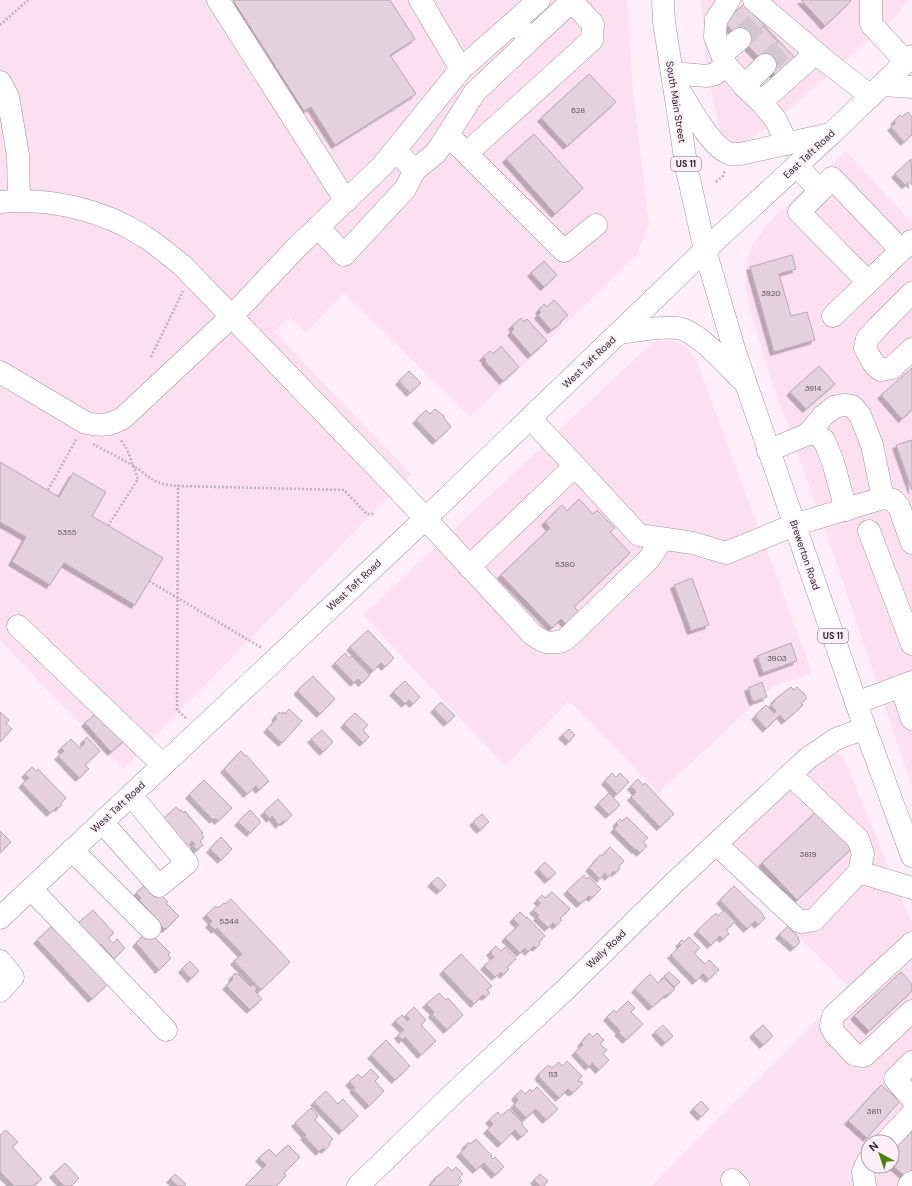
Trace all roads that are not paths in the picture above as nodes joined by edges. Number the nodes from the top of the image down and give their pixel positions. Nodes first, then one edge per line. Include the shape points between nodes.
1 (218, 0) edge
2 (420, 0) edge
3 (539, 0) edge
4 (663, 0) edge
5 (729, 0) edge
6 (872, 0) edge
7 (761, 11) edge
8 (514, 22) junction
9 (531, 39) junction
10 (740, 39) tunnel mouth
11 (816, 53) junction
12 (909, 59) edge
13 (724, 60) junction
14 (765, 65) tunnel mouth
15 (461, 69) junction
16 (672, 75) junction
17 (0, 82) edge
18 (744, 86) junction
19 (912, 87) edge
20 (877, 91) junction
21 (761, 102) junction
22 (831, 134) junction
23 (448, 135) junction
24 (787, 144) junction
25 (395, 151) junction
26 (467, 153) junction
27 (797, 166) junction
28 (415, 170) junction
29 (820, 191) junction
30 (10, 201) edge
31 (346, 201) junction
32 (596, 225) dead end
33 (318, 227) junction
34 (906, 245) edge
35 (706, 250) junction
36 (868, 282) junction
37 (912, 293) edge
38 (232, 316) junction
39 (833, 316) dead end
40 (619, 333) junction
41 (912, 349) edge
42 (0, 372) edge
43 (744, 383) junction
44 (530, 418) junction
45 (808, 434) junction
46 (768, 452) junction
47 (574, 466) junction
48 (883, 498) junction
49 (846, 510) junction
50 (425, 518) junction
51 (794, 525) junction
52 (869, 531) dead end
53 (663, 539) junction
54 (912, 543) edge
55 (469, 567) junction
56 (906, 599) edge
57 (18, 626) dead end
58 (912, 644) edge
59 (906, 684) edge
60 (856, 703) junction
61 (912, 719) edge
62 (865, 728) junction
63 (163, 765) junction
64 (790, 774) junction
65 (131, 795) junction
66 (102, 822) junction
67 (716, 844) junction
68 (910, 846) edge
69 (72, 850) junction
70 (859, 872) junction
71 (912, 888) edge
72 (30, 889) junction
73 (2, 913) edge
74 (150, 928) dead end
75 (912, 943) edge
76 (0, 961) edge
77 (891, 962) junction
78 (0, 991) edge
79 (912, 1007) edge
80 (912, 1011) edge
81 (166, 1030) dead end
82 (912, 1062) edge
83 (912, 1099) edge
84 (912, 1114) edge
85 (893, 1134) edge
86 (863, 1174) edge
87 (358, 1186) edge
88 (865, 1186) edge

1 - 31 main road
2 - 15 main road
3 - 8 main road
4 - 16 main road, South Main Street / US 11
5 - 13 main road via 716,20 715,38
6 - 12 main road via 871,24
7 - 11 main road via 791,42
8 - 9 main road
8 - 15 main road
9 - 23 main road via 475,92
9 - 26 main road via 572,1 593,24 592,40
10 - 13 main road
11 - 20 main road
11 - 21 main road
12 - 20 main road, East Taft Road
13 - 16 main road via 715,74
13 - 18 main road
14 - 18 main road
15 - 25 main road
16 - 24 main road via 704,130 722,150 730,154 740,154
16 - 35 main road, South Main Street / US 11 via 687,170
17 - 30 main road via 8,97 18,155
18 - 21 main road
19 - 20 main road
20 - 22 main road, East Taft Road
21 - 24 main road via 776,120
22 - 24 main road
22 - 27 main road, East Taft Road
23 - 26 main road
23 - 28 main road via 436,153
25 - 28 main road
25 - 31 main road
26 - 32 main road via 564,251
27 - 29 main road
27 - 35 main road, East Taft Road
28 - 33 main road via 405,189 344,255
29 - 34 main road via 832,178
29 - 36 main road via 798,212
30 - 38 main road via 43,202 83,209 114,220 145,237 182,265
31 - 33 main road
33 - 38 main road
34 - 36 main road
35 - 40 main road, West Taft Road
35 - 43 main road, Brewerton Road / US 11
36 - 39 main road
37 - 41 main road via 878,326 867,339 865,348 873,363 881,370 892,368
38 - 42 main road via 123,418 100,426 89,434
38 - 50 main road
40 - 43 main road via 678,327 692,333
40 - 44 main road, West Taft Road
43 - 46 main road, Brewerton Road / US 11
44 - 47 main road
44 - 50 main road, West Taft Road
45 - 46 main road
45 - 48 main road via 834,407 852,406 860,415 872,445
45 - 49 main road via 816,434 824,440
46 - 51 main road, Brewerton Road / US 11
47 - 53 main road via 639,535
47 - 55 main road
48 - 49 main road
48 - 54 main road via 893,500 899,507
49 - 51 main road
50 - 55 main road
50 - 63 main road, West Taft Road
51 - 53 main road via 726,553 693,543
51 - 60 main road, Brewerton Road / US 11
52 - 56 main road
53 - 55 main road via 648,560 565,640 557,643 543,642 532,634
56 - 58 main road
57 - 63 main road
59 - 60 main road
59 - 61 main road
60 - 62 main road, Brewerton Road / US 11
62 - 64 main road, Wally Road via 836,739
62 - 68 main road, Brewerton Road / US 11
63 - 65 main road, West Taft Road
64 - 67 main road, Wally Road
64 - 70 main road via 858,839 863,854
65 - 66 main road, West Taft Road
65 - 66 main road via 187,863 159,886
66 - 69 main road, West Taft Road
67 - 70 main road via 800,922 814,920
67 - 87 main road, Wally Road
69 - 72 main road, West Taft Road
69 - 74 main road
70 - 71 main road
72 - 73 main road, West Taft Road
72 - 81 main road
75 - 77 main road
76 - 78 main road via 13,977
77 - 79 main road via 892,972 848,1014 846,1024 865,1041 901,1008
77 - 80 main road via 833,1016 831,1026 835,1034 855,1055 864,1056
82 - 83 main road via 895,1079
84 - 85 main road
86 - 88 main road

